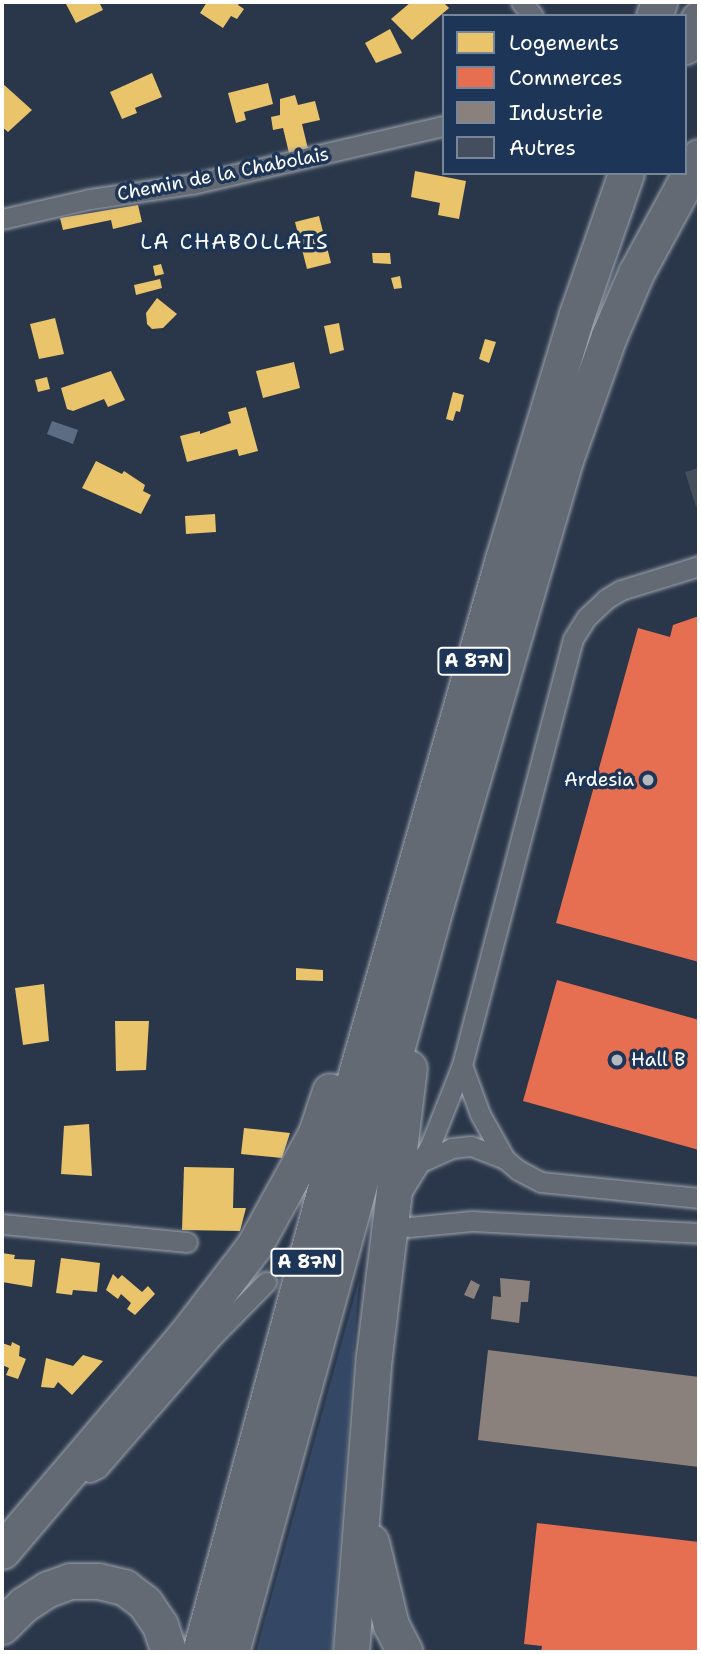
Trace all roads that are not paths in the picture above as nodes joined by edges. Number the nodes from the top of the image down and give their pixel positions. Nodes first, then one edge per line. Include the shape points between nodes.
1 (699, 19) edge
2 (687, 42) edge
3 (442, 126) edge
4 (699, 157) edge
5 (602, 175) edge
6 (625, 175) edge
7 (2, 219) edge
8 (577, 314) junction
9 (699, 565) edge
10 (415, 873) junction
11 (415, 985) junction
12 (462, 1065) junction
13 (505, 1159) junction
14 (421, 1162) junction
15 (699, 1198) edge
16 (401, 1216) junction
17 (2, 1224) edge
18 (699, 1233) edge
19 (187, 1242) dead end
20 (265, 1282) tunnel mouth
21 (74, 1468) junction
22 (362, 1504) junction
23 (2, 1551) edge
24 (2, 1626) edge
25 (169, 1652) edge
26 (200, 1652) edge
27 (231, 1652) edge
28 (351, 1652) edge
29 (405, 1652) edge

1 - 2 highway
3 - 7 street, Chemin de la Chabolais via 191,184
4 - 11 highway, A 87N via 636,273 584,404 510,645
5 - 8 highway, A 87N via 572,279
6 - 8 highway
8 - 10 highway, A 87N
9 - 12 street via 606,598 573,639
10 - 21 highway via 355,1015 316,1133 289,1186 226,1285
10 - 26 highway, A 87N
11 - 16 highway
11 - 27 highway, A 87N
12 - 13 street via 480,1114
12 - 14 street
13 - 14 street via 461,1146
13 - 15 street via 529,1177 553,1184
14 - 16 street
16 - 18 street
16 - 22 highway via 374,1356
17 - 19 street
20 - 21 street via 98,1468 90,1472
21 - 23 highway
22 - 28 highway
22 - 29 highway via 381,1591
24 - 25 highway via 48,1589 71,1581 98,1581 124,1587 145,1603 160,1625

